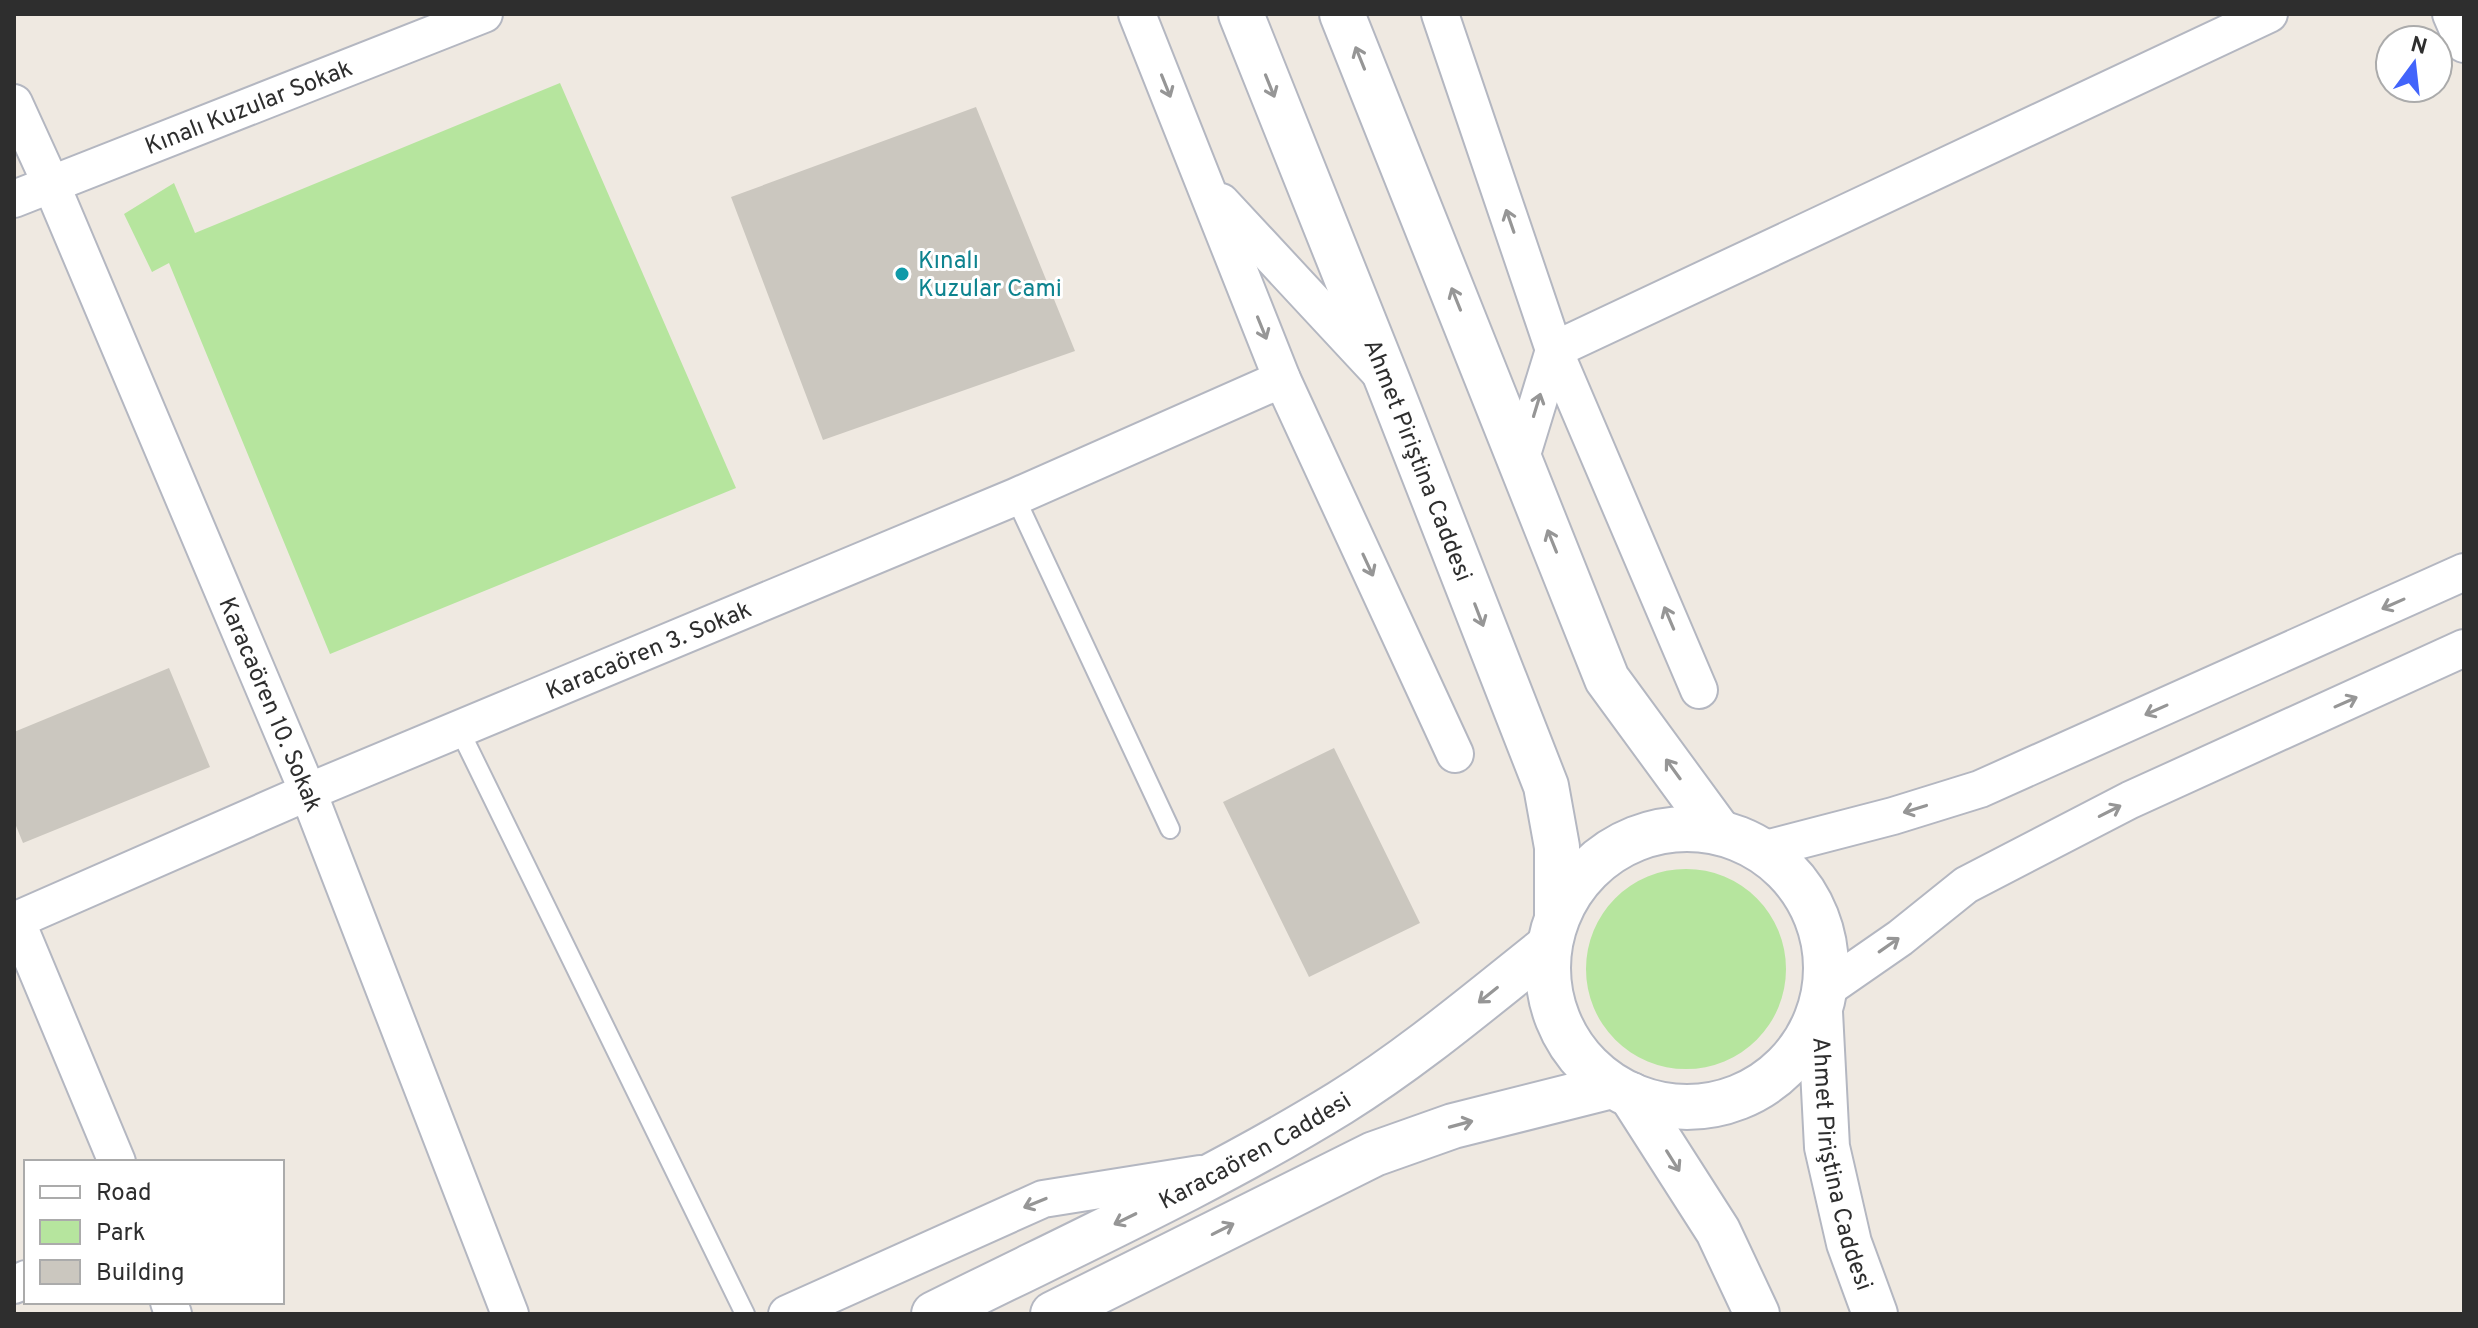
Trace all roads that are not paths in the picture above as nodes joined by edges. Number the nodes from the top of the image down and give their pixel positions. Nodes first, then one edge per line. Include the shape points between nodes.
1 (484, 14) edge
2 (1137, 14) edge
3 (1241, 14) edge
4 (1342, 14) edge
5 (1440, 14) edge
6 (2269, 14) edge
7 (2451, 14) edge
8 (403, 29) edge
9 (2464, 44) edge
10 (14, 103) edge
11 (51, 184) junction
12 (1206, 186) junction
13 (14, 199) edge
14 (1554, 350) junction
15 (1282, 379) junction
16 (1388, 382) junction
17 (1520, 461) junction
18 (1015, 497) junction
19 (2464, 572) edge
20 (2464, 648) edge
21 (1699, 690) dead end
22 (459, 729) junction
23 (1455, 754) dead end
24 (308, 792) junction
25 (1170, 829) dead end
26 (1719, 832) junction
27 (1762, 850) junction
28 (15, 920) edge
29 (1553, 931) junction
30 (1822, 1001) junction
31 (1622, 1091) junction
32 (116, 1160) edge
33 (1222, 1171) junction
34 (510, 1314) edge
35 (745, 1314) edge
36 (787, 1314) edge
37 (934, 1314) edge
38 (1053, 1314) edge
39 (1757, 1314) edge
40 (1875, 1314) edge

1 - 8 street, Kınalı Kuzular Sokak
2 -> 12 street
3 -> 16 street, Ahmet Piriştina Caddesi
17 -> 4 street
14 -> 5 street
6 - 14 street
7 - 9 street
8 - 11 street, Kınalı Kuzular Sokak
10 - 11 street, Karacaören 10. Sokak
11 - 13 street, Kınalı Kuzular Sokak
11 - 24 street, Karacaören 10. Sokak
12 -> 15 street
12 - 16 street
17 -> 14 street
21 -> 14 street
15 - 18 street, Karacaören 3. Sokak
15 -> 23 street
16 -> 29 street, Ahmet Piriştina Caddesi via 1546,786 1557,847
26 -> 17 street via 1607,679
18 - 22 street, Karacaören 3. Sokak
18 - 25 lane
19 -> 27 street via 1980,789
30 -> 20 street via 1966,885 2130,800
22 - 24 street, Karacaören 3. Sokak
22 - 35 lane
24 - 28 street, Karacaören 3. Sokak
24 - 34 street, Karacaören 10. Sokak
26 - 27 street, Ahmet Piriştina Caddesi
26 - 29 street, Ahmet Piriştina Caddesi via 1669,829 1622,844 1583,874
27 - 30 street, Ahmet Piriştina Caddesi via 1784,866 1815,911 1826,949
28 - 32 street
29 - 31 street, Ahmet Piriştina Caddesi via 1547,973 1560,1025 1591,1069
29 -> 33 street, Karacaören Caddesi via 1435,1037 1341,1103
30 - 31 street, Ahmet Piriştina Caddesi via 1795,1057 1777,1075 1732,1100 1681,1107
30 - 40 street, Ahmet Piriştina Caddesi via 1827,1147 1849,1243
38 -> 31 street via 1374,1154 1453,1126
31 -> 39 street, Ahmet Piriştina Caddesi via 1718,1231
33 -> 36 street via 1043,1199
33 -> 37 street, Karacaören Caddesi

